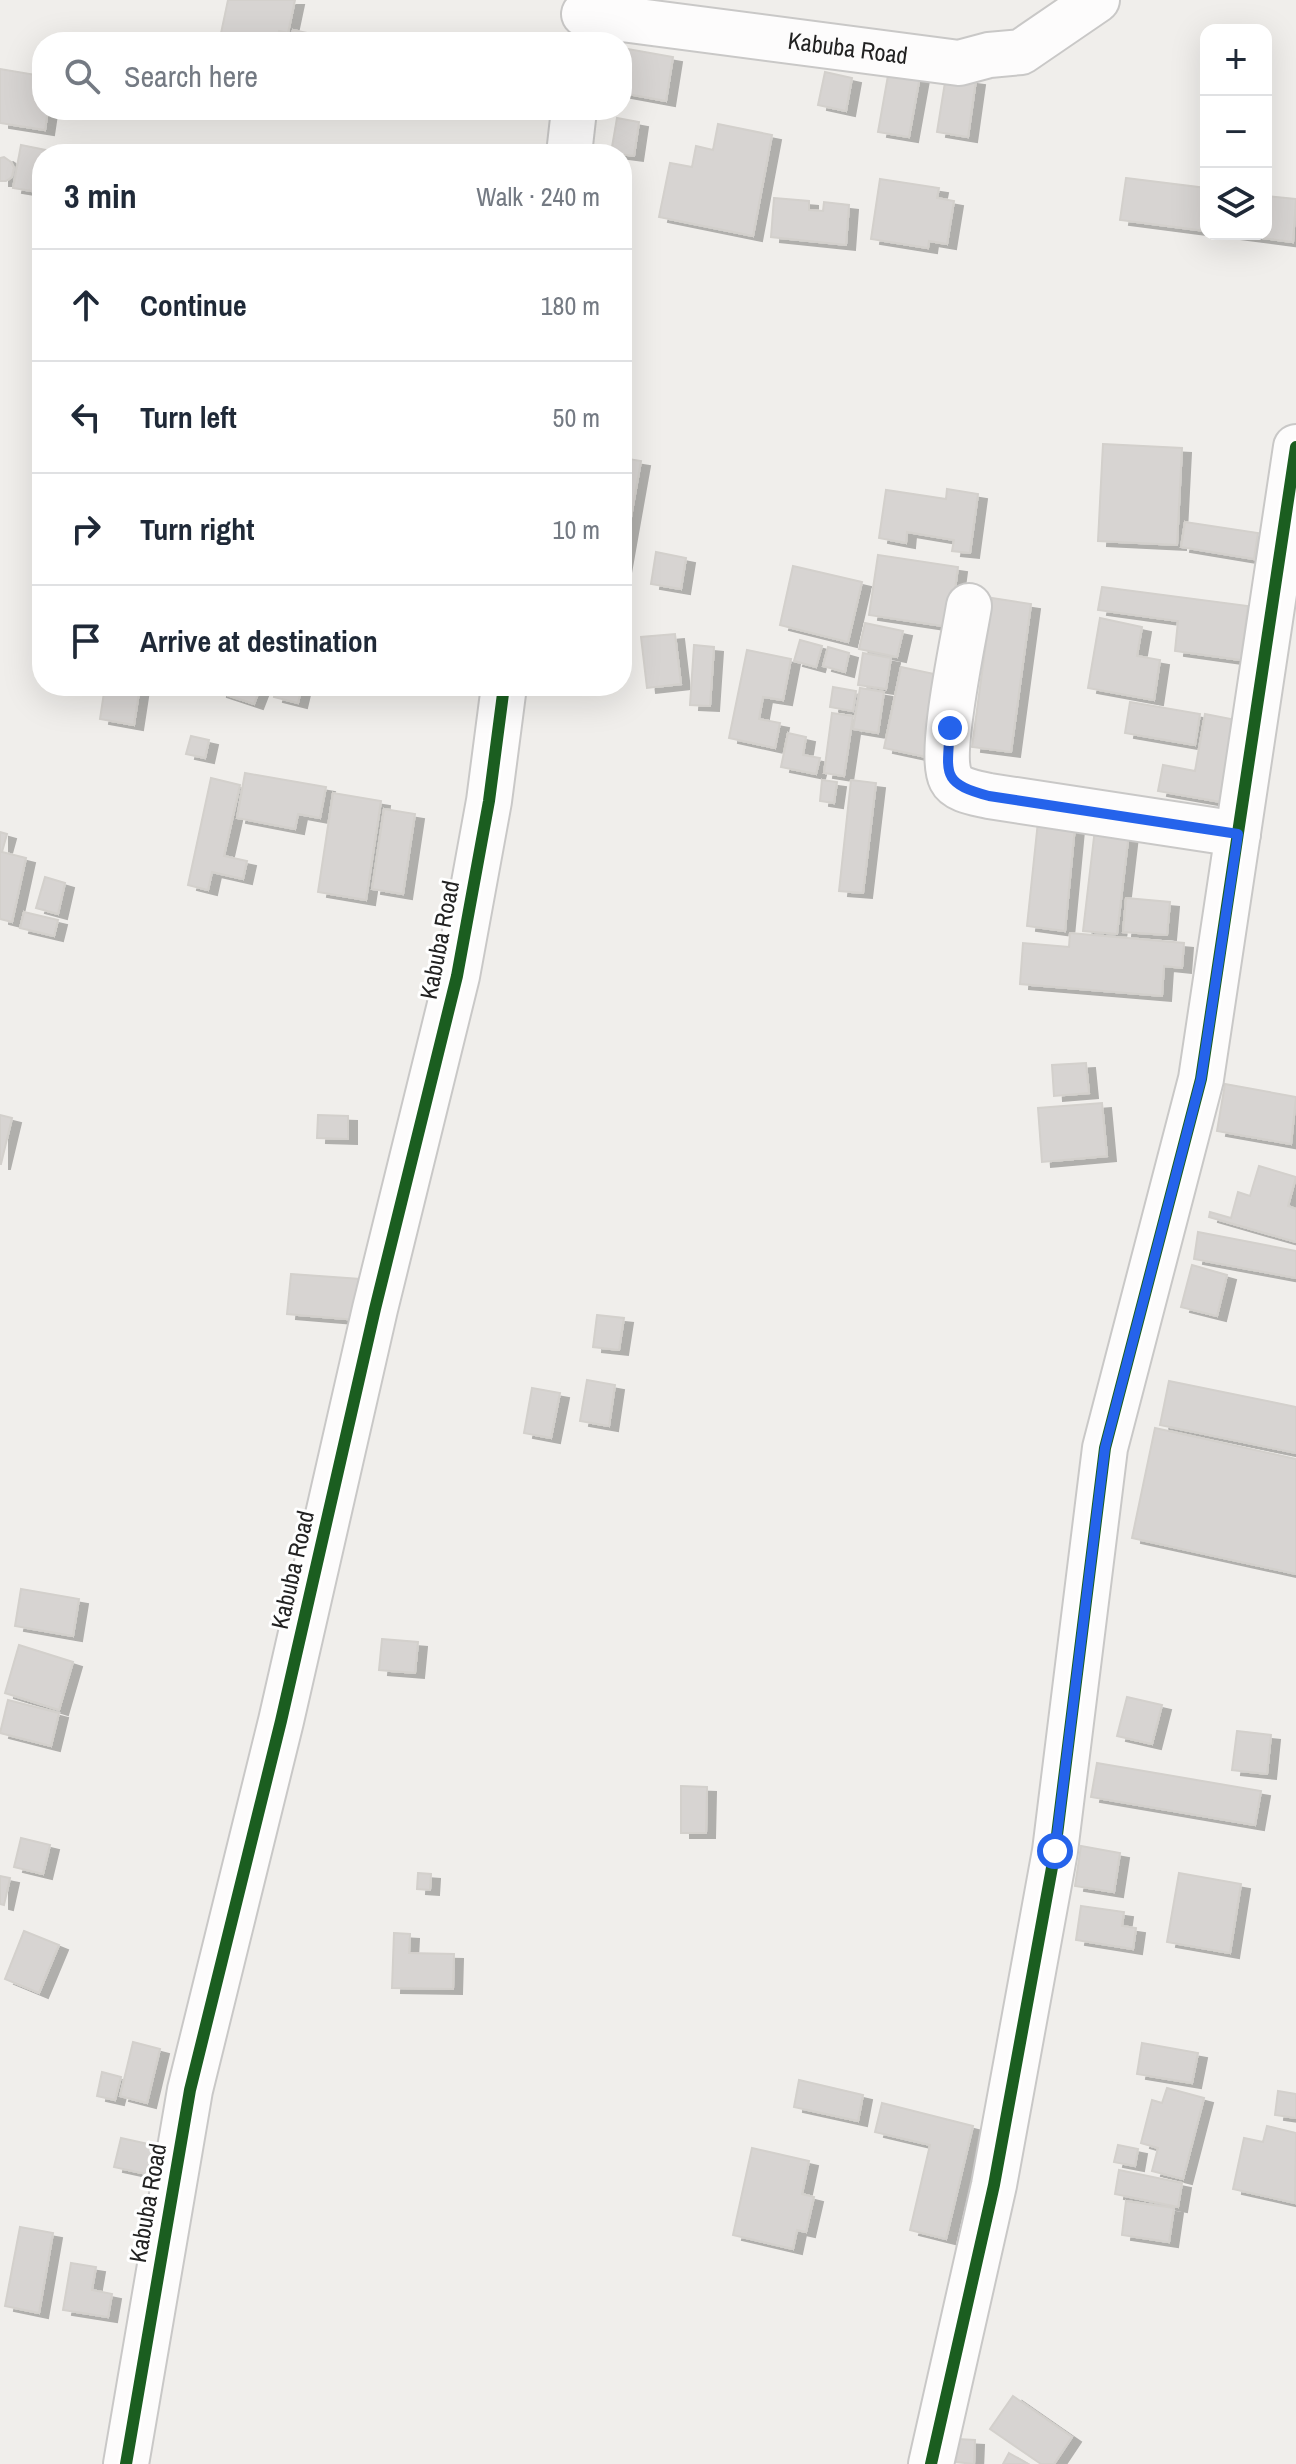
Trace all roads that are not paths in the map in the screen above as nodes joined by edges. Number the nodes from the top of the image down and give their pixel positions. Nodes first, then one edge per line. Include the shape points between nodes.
1 (1097, 0) edge
2 (584, 19) edge
3 (573, 120) edge
4 (570, 144) edge
5 (1296, 447) edge
6 (969, 606) dead end
7 (503, 696) edge
8 (1238, 834) junction
9 (126, 2464) edge
10 (931, 2464) edge

1 - 2 street, Kabuba Road via 1021,52 959,63
3 - 4 street
5 - 8 street
6 - 8 street via 948,750 950,777 960,788
7 - 9 street, Kabuba Road via 457,976 190,2090
8 - 10 street via 1201,1079 1105,1448 1055,1851 994,2185

